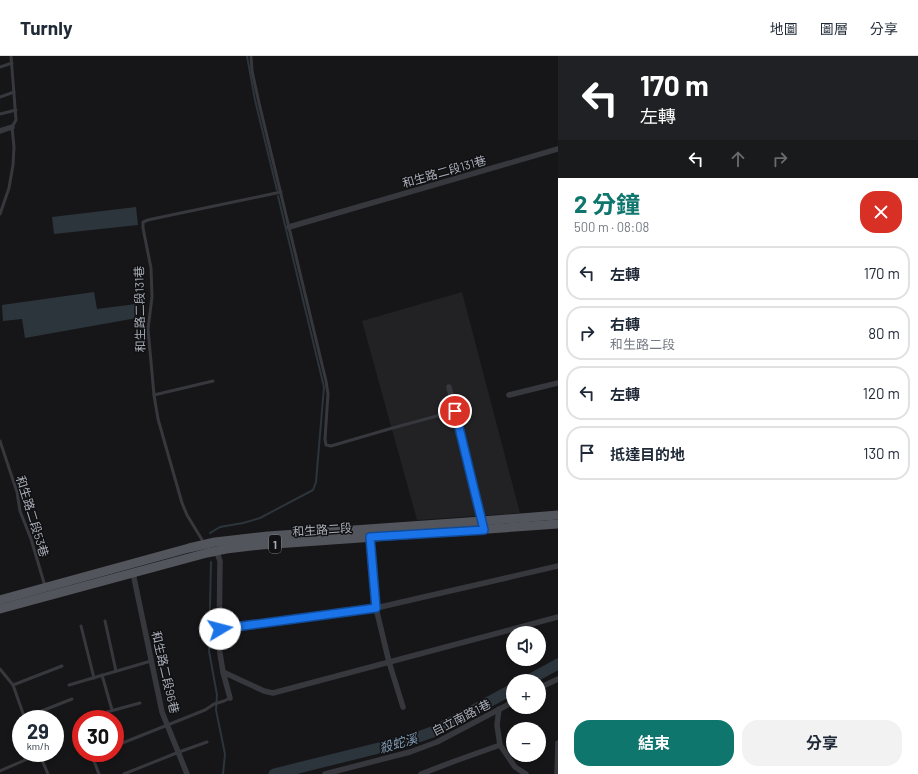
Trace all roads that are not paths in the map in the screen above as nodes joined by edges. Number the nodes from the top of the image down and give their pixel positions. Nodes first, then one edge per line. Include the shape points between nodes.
1 (11, 56) edge
2 (251, 56) edge
3 (12, 63) junction
4 (0, 67) edge
5 (14, 92) junction
6 (0, 97) edge
7 (16, 110) junction
8 (0, 114) edge
9 (12, 127) junction
10 (0, 131) edge
11 (558, 149) edge
12 (281, 192) junction
13 (0, 214) edge
14 (289, 227) junction
15 (213, 381) dead end
16 (558, 383) edge
17 (449, 387) dead end
18 (154, 395) junction
19 (509, 395) dead end
20 (455, 411) junction
21 (0, 441) edge
22 (558, 515) edge
23 (558, 524) edge
24 (483, 525) junction
25 (370, 533) junction
26 (216, 546) junction
27 (205, 549) junction
28 (558, 566) edge
29 (133, 573) junction
30 (46, 592) junction
31 (0, 600) edge
32 (376, 608) junction
33 (0, 609) edge
34 (558, 617) edge
35 (105, 621) dead end
36 (81, 626) dead end
37 (220, 629) junction
38 (152, 661) junction
39 (389, 662) junction
40 (62, 666) dead end
41 (0, 669) edge
42 (116, 671) junction
43 (223, 672) junction
44 (102, 675) junction
45 (94, 678) junction
46 (558, 679) edge
47 (13, 685) junction
48 (70, 685) dead end
49 (546, 685) edge
50 (230, 698) joint
51 (72, 699) dead end
52 (140, 703) dead end
53 (506, 706) edge
54 (403, 707) dead end
55 (499, 709) junction
56 (22, 710) edge
57 (46, 710) edge
58 (112, 710) joint
59 (167, 725) junction
60 (124, 742) edge
61 (207, 742) dead end
62 (558, 743) edge
63 (500, 746) junction
64 (179, 752) junction
65 (20, 762) edge
66 (43, 762) edge
67 (94, 762) edge
68 (0, 771) edge
69 (48, 774) edge
70 (99, 774) edge
71 (124, 774) edge
72 (187, 774) edge
73 (325, 774) edge
74 (421, 774) edge
75 (526, 774) edge
76 (557, 774) edge

1 - 3 lane
2 - 12 lane via 252,71
3 - 4 lane
3 - 5 lane
5 - 6 lane
5 - 7 lane
7 - 8 lane
7 - 9 lane via 16,120
9 - 10 street
9 - 13 lane via 13,165 9,188
11 - 14 street, 和生路二段131巷
12 - 14 lane
12 - 18 lane, 和生路二段131巷 via 143,222 151,268 152,297 148,329
14 - 20 lane via 326,381 326,445 331,446
15 - 18 lane
16 - 19 street
17 - 20 street
18 - 27 lane, 和生路二段131巷 via 158,419 182,503
20 - 24 street
21 - 30 lane, 和生路二段53巷
22 - 24 main road, 和生路二段 / 1
23 - 24 main road, 和生路二段 / 1
24 - 25 main road, 和生路二段 / 1
25 - 26 main road, 和生路二段 / 1 via 268,536
25 - 32 street
26 - 27 main road, 和生路二段 / 1
26 - 37 street via 220,561
27 - 29 main road, 和生路二段 / 1
27 - 30 main road, 和生路二段 / 1
28 - 32 street
29 - 30 main road, 和生路二段 / 1
29 - 38 street, 和生路二段96巷
30 - 31 main road, 和生路二段 / 1
30 - 33 main road, 和生路二段 / 1
32 - 37 street
32 - 39 street
34 - 39 street
35 - 42 lane
36 - 45 lane
37 - 43 street via 219,647
38 - 42 lane
38 - 59 street, 和生路二段96巷
39 - 43 street via 273,693
39 - 54 street
40 - 47 lane
41 - 47 lane
42 - 44 lane
43 - 50 street
44 - 45 lane
44 - 58 lane
45 - 48 lane
46 - 49 street
47 - 56 lane
50 - 59 lane
51 - 57 lane
52 - 58 lane
53 - 55 street, 自立南路1巷
55 - 63 street via 497,726
55 - 73 street, 自立南路1巷 via 437,742 410,752
59 - 60 lane
59 - 64 street, 和生路二段96巷
61 - 64 lane
62 - 76 street
63 - 74 street
63 - 75 street via 515,767
64 - 71 lane
64 - 72 street, 和生路二段96巷
65 - 68 lane
66 - 69 lane
67 - 70 lane

